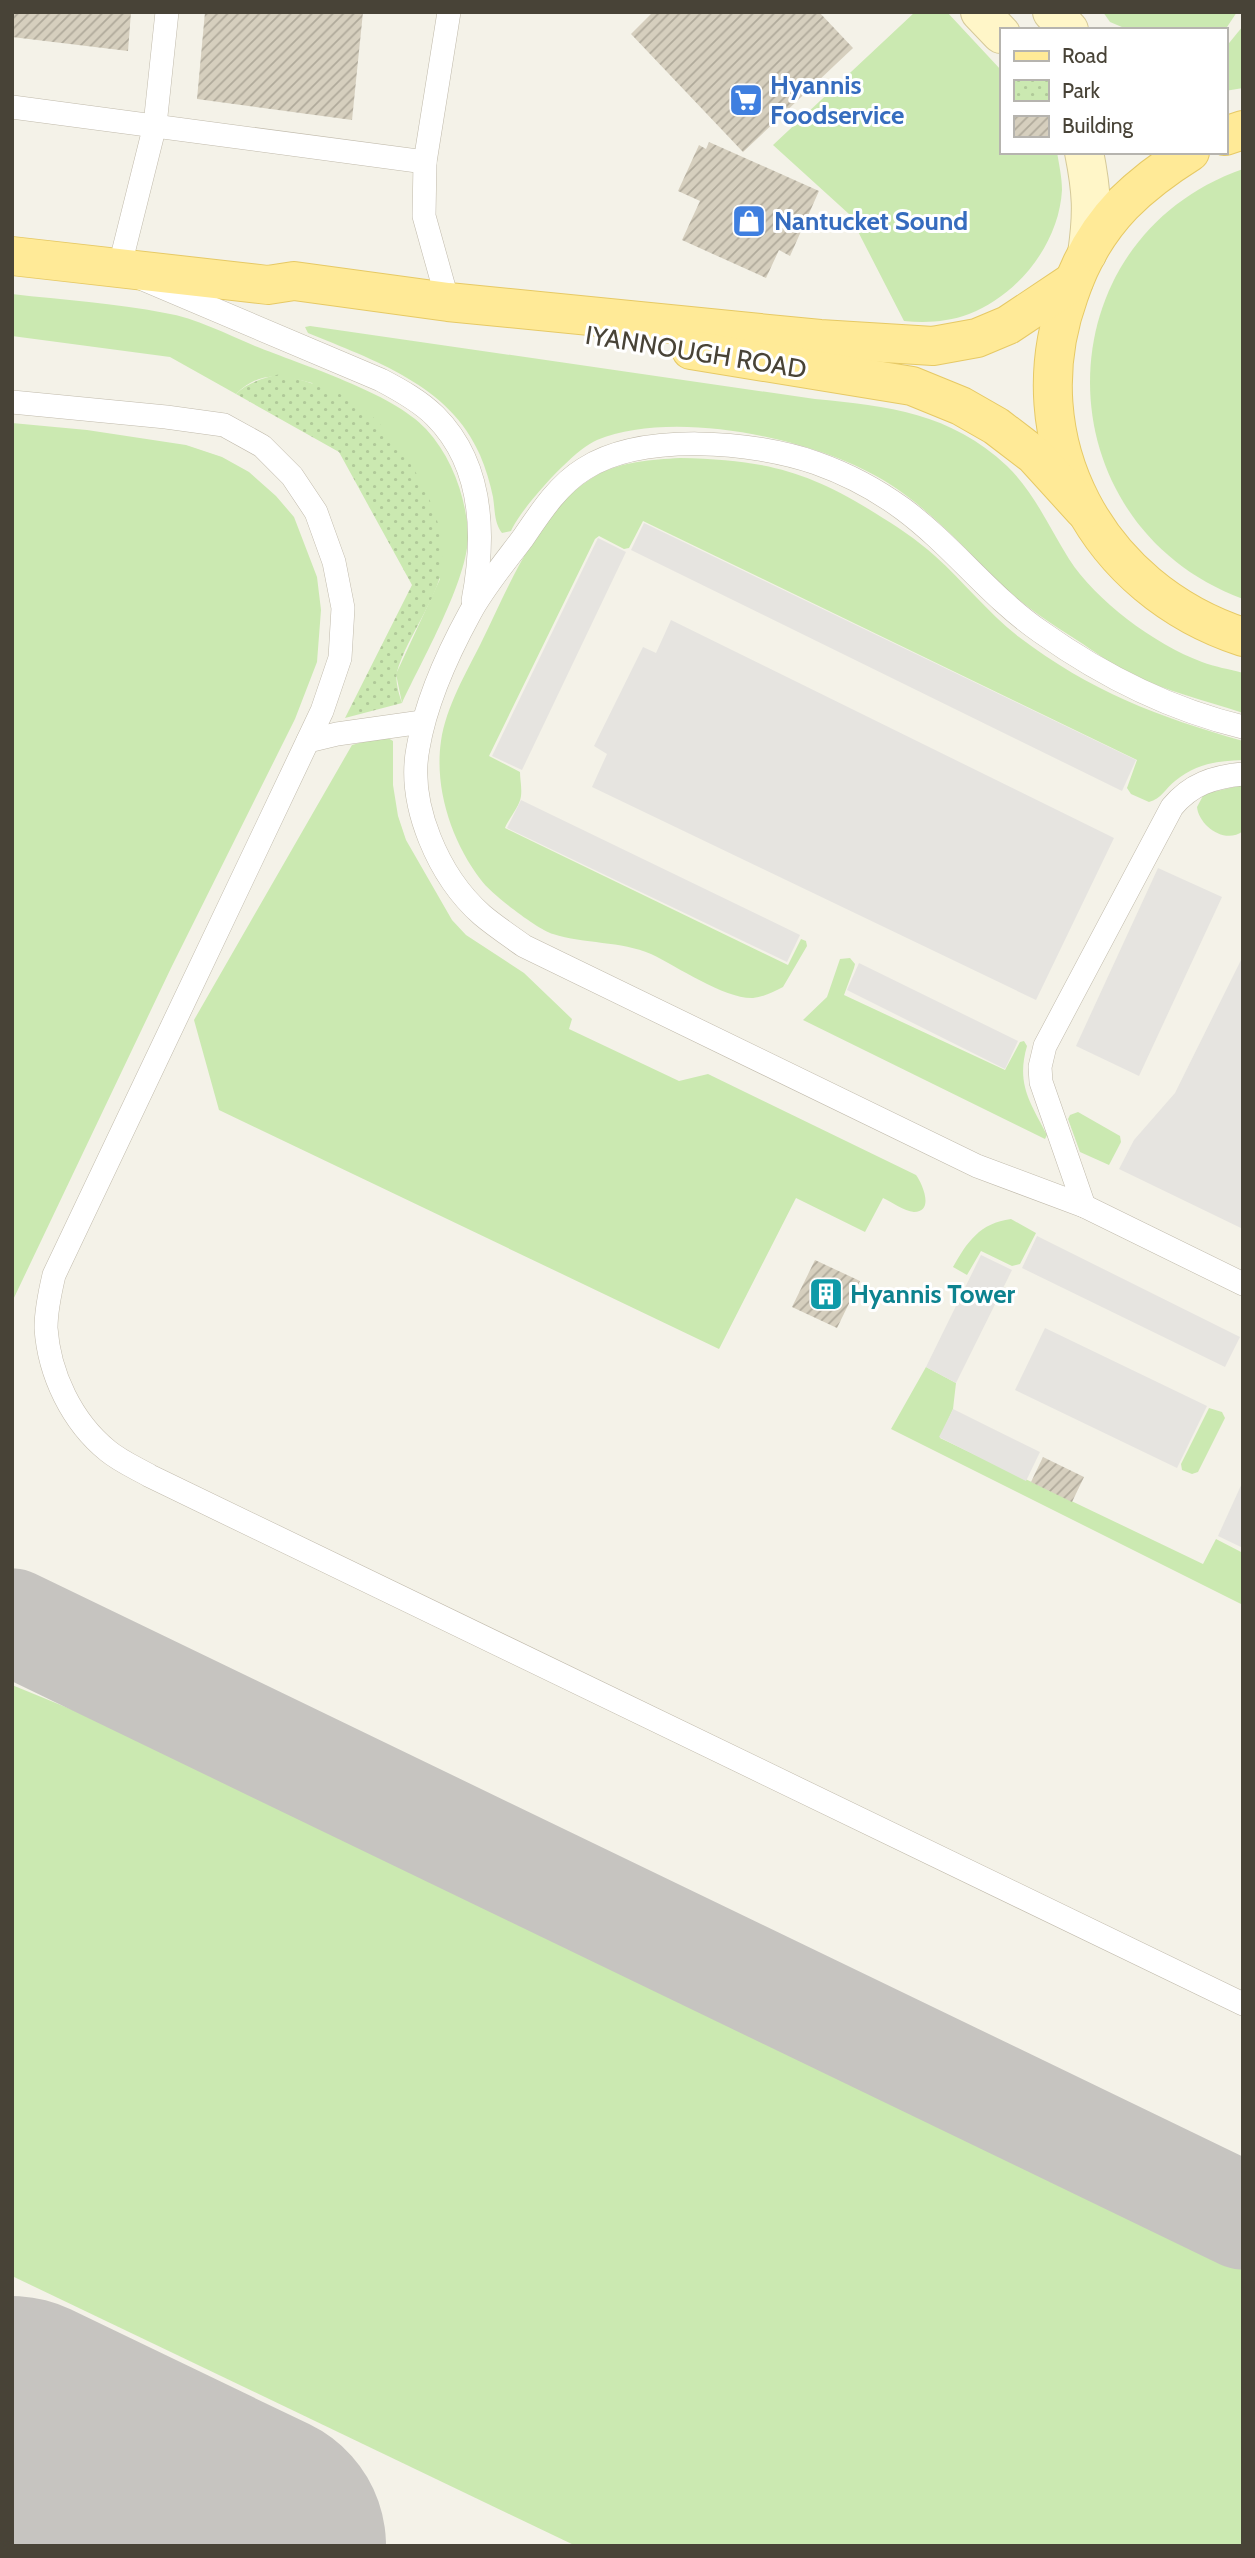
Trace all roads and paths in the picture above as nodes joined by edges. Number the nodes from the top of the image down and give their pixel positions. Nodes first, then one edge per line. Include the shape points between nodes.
1 (167, 12) edge
2 (449, 12) edge
3 (980, 12) edge
4 (1052, 12) edge
5 (1067, 28) edge
6 (1000, 33) edge
7 (12, 107) edge
8 (155, 125) junction
9 (1084, 154) edge
10 (1187, 154) edge
11 (425, 162) junction
12 (12, 256) edge
13 (1080, 267) junction
14 (120, 268) junction
15 (268, 285) junction
16 (448, 302) junction
17 (12, 402) edge
18 (1084, 510) junction
19 (471, 611) junction
20 (1243, 637) edge
21 (422, 722) junction
22 (1243, 727) edge
23 (308, 741) junction
24 (1243, 774) edge
25 (1084, 1206) junction
26 (1243, 1284) edge
27 (1243, 2004) edge

1 - 8 lane
2 - 11 lane
3 - 6 main road
4 - 5 main road
7 - 8 lane
8 - 11 lane
8 - 14 lane
9 - 13 main road via 1093,216
10 - 13 main road via 1121,206
11 - 16 lane via 424,216
12 - 14 main road, IYANNOUGH ROAD
13 - 16 main road, IYANNOUGH ROAD via 1008,325 977,338 933,346
13 - 18 main road via 1056,337 1053,396 1062,454
14 - 15 main road, IYANNOUGH ROAD
14 - 19 lane via 381,380 437,418 465,462 480,517 480,566
15 - 16 main road, IYANNOUGH ROAD via 294,281
15 - 18 main road, IYANNOUGH ROAD via 289,295 659,344 912,386 996,426 1034,455
17 - 23 lane via 224,425 262,446 292,476 316,512 334,562 343,608 340,658
18 - 20 main road via 1118,558 1162,598
19 - 21 lane
19 - 22 lane via 552,498 580,471 639,449 700,444 752,449 816,463 859,481 934,533 1020,617 1098,669 1162,701
21 - 23 lane
21 - 25 lane via 417,782 421,809 443,865 482,915 524,946 977,1166
23 - 27 lane via 54,1275 46,1328 54,1373 91,1436 150,1476
24 - 25 lane via 1200,784 1183,793 1172,807 1045,1046 1041,1082
25 - 26 lane

